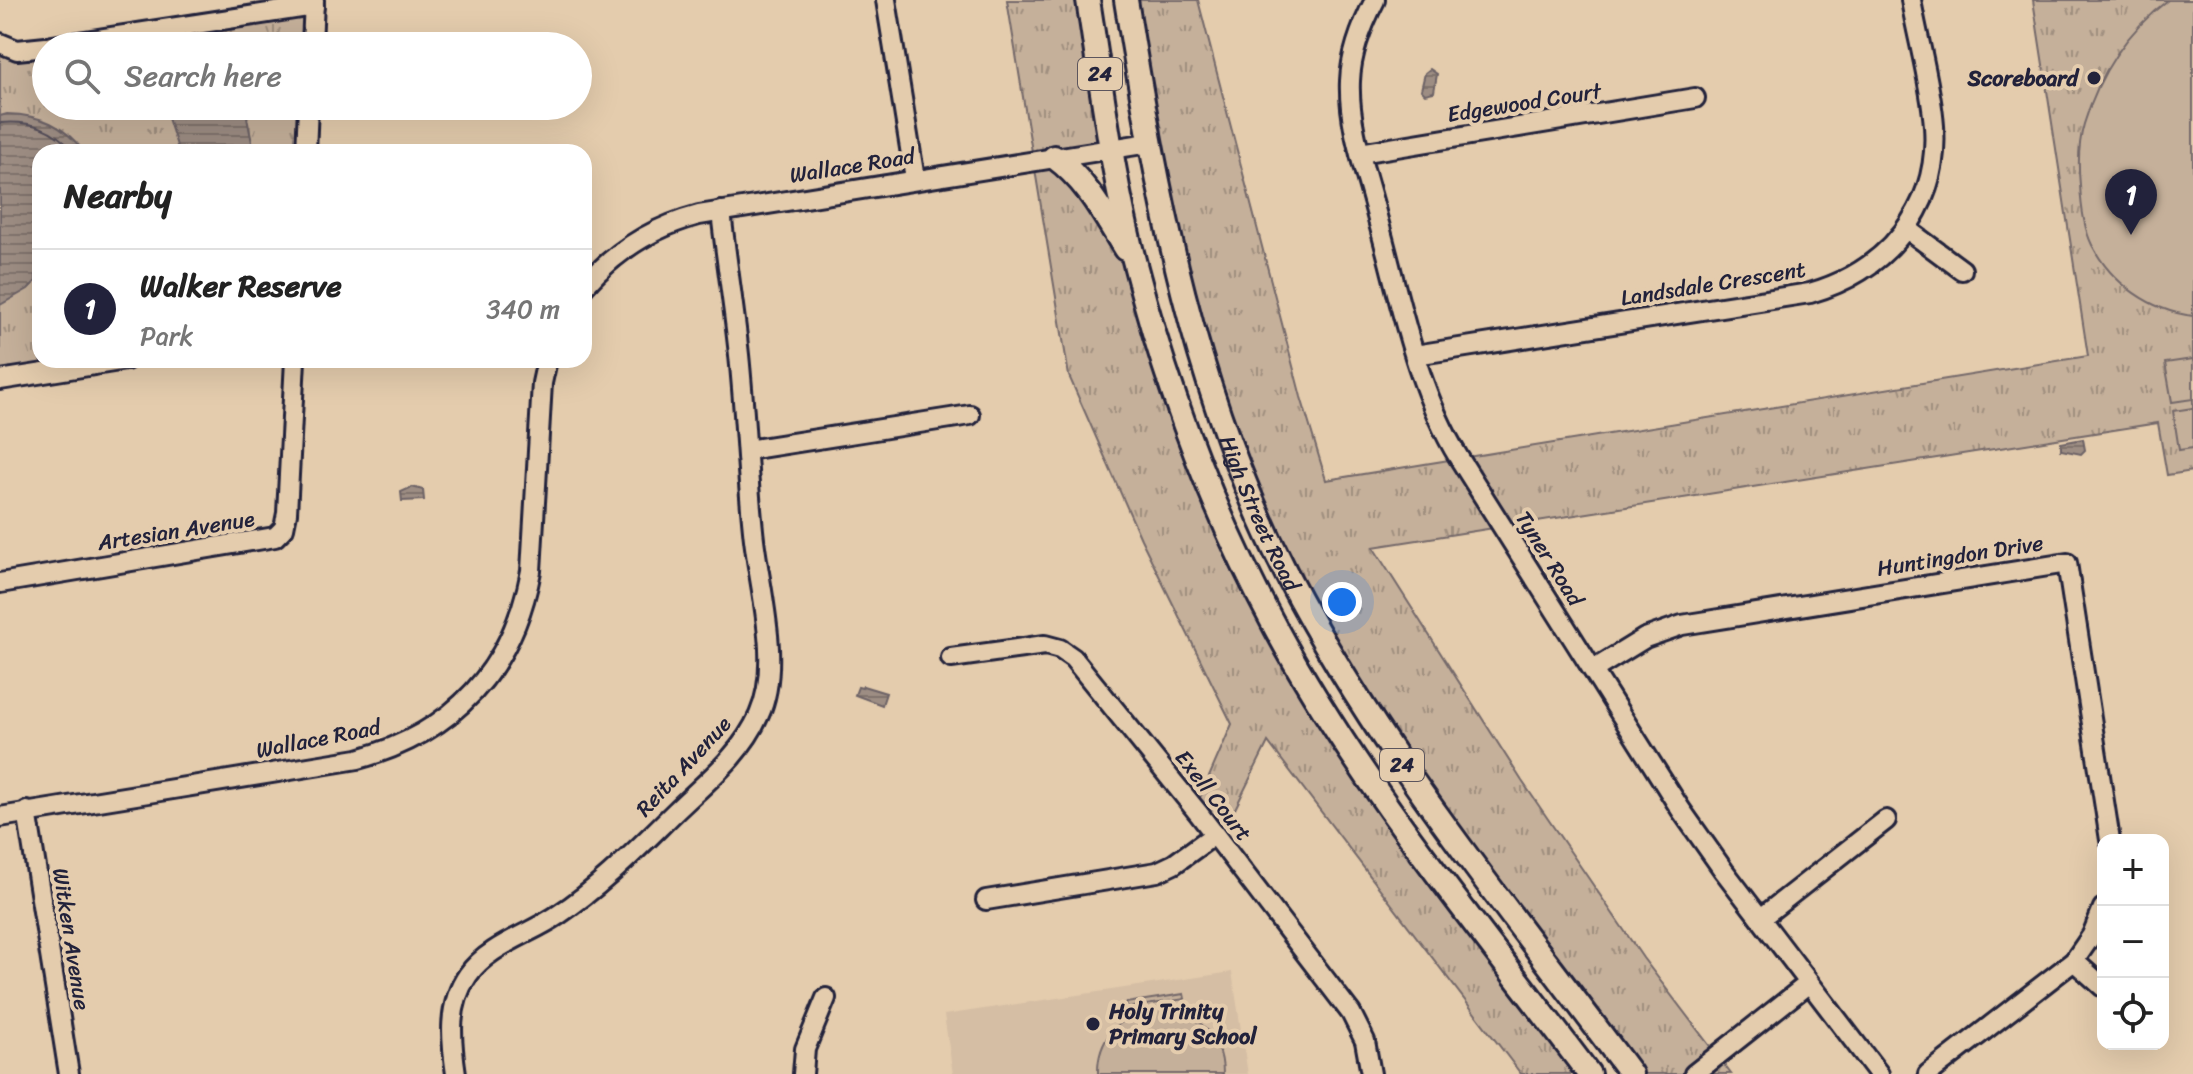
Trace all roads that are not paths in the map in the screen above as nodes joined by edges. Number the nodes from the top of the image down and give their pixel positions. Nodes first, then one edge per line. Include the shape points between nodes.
1 (886, 0) edge
2 (1088, 0) edge
3 (1126, 0) edge
4 (1375, 0) edge
5 (1911, 0) edge
6 (314, 3) edge
7 (137, 32) edge
8 (313, 32) edge
9 (0, 43) edge
10 (32, 48) edge
11 (1695, 98) dead end
12 (307, 120) edge
13 (1149, 143) junction
14 (306, 144) edge
15 (1112, 148) junction
16 (1360, 153) junction
17 (1054, 157) junction
18 (915, 179) junction
19 (721, 211) junction
20 (1908, 230) junction
21 (1135, 267) junction
22 (1962, 270) dead end
23 (592, 279) edge
24 (1415, 355) junction
25 (76, 368) edge
26 (295, 368) edge
27 (546, 368) edge
28 (0, 380) edge
29 (970, 415) dead end
30 (747, 450) junction
31 (0, 583) edge
32 (951, 658) dead end
33 (1593, 670) junction
34 (27, 811) junction
35 (0, 817) edge
36 (1886, 820) dead end
37 (2109, 834) edge
38 (1214, 835) junction
39 (986, 900) dead end
40 (1761, 918) junction
41 (2097, 923) edge
42 (2074, 961) junction
43 (2097, 982) edge
44 (1809, 983) junction
45 (826, 998) dead end
46 (69, 1074) edge
47 (456, 1074) edge
48 (803, 1074) edge
49 (1371, 1074) edge
50 (1589, 1074) edge
51 (1631, 1074) edge
52 (1694, 1074) edge
53 (1879, 1074) edge
54 (1928, 1074) edge

1 - 18 street
2 - 15 main road, High Street Road / 24
3 - 13 main road, High Street Road / 24
4 - 16 street, Tyner Road via 1355,48 1350,83
5 - 20 street, Landsdale Crescent via 1934,146 1923,202
6 - 7 street
6 - 8 street
9 - 10 street via 17,50
11 - 16 street, Edgewood Court
12 - 14 street
13 - 15 street, Wallace Road
13 - 51 main road, High Street Road / 24 via 1205,372 1242,477 1287,575 1379,733
15 - 17 street, Wallace Road
15 - 21 main road, High Street Road / 24
16 - 24 street, Tyner Road
17 - 18 street, Wallace Road
17 - 21 main road via 1086,186
18 - 19 street, Wallace Road
19 - 23 street, Wallace Road via 651,232
19 - 30 street, Reita Avenue
20 - 22 street
20 - 24 street, Landsdale Crescent via 1858,274 1810,293
21 - 50 main road, High Street Road / 24 via 1195,451 1275,628 1369,777
24 - 33 street, Tyner Road via 1451,445
25 - 28 street
26 - 31 street, Artesian Avenue via 286,522 275,537
27 - 34 street, Wallace Road via 526,594 504,651 451,714 404,744 358,759
29 - 30 street
30 - 47 street, Reita Avenue via 769,656 759,715 726,763 598,884 474,968 453,1012
32 - 38 street, Exell Court via 1036,646 1067,653
33 - 37 street, Huntingdon Drive via 1645,638 1682,625 2067,563
33 - 40 street, Tyner Road via 1681,810
34 - 35 street, Wallace Road
34 - 46 street, Witken Avenue
36 - 40 street
38 - 39 street via 1157,872
38 - 49 street, Exell Court via 1351,1013 1365,1041
40 - 44 street, Tyner Road
41 - 42 street
42 - 43 street
42 - 54 street
44 - 52 street
44 - 53 street, Tyner Road
45 - 48 street via 805,1049

